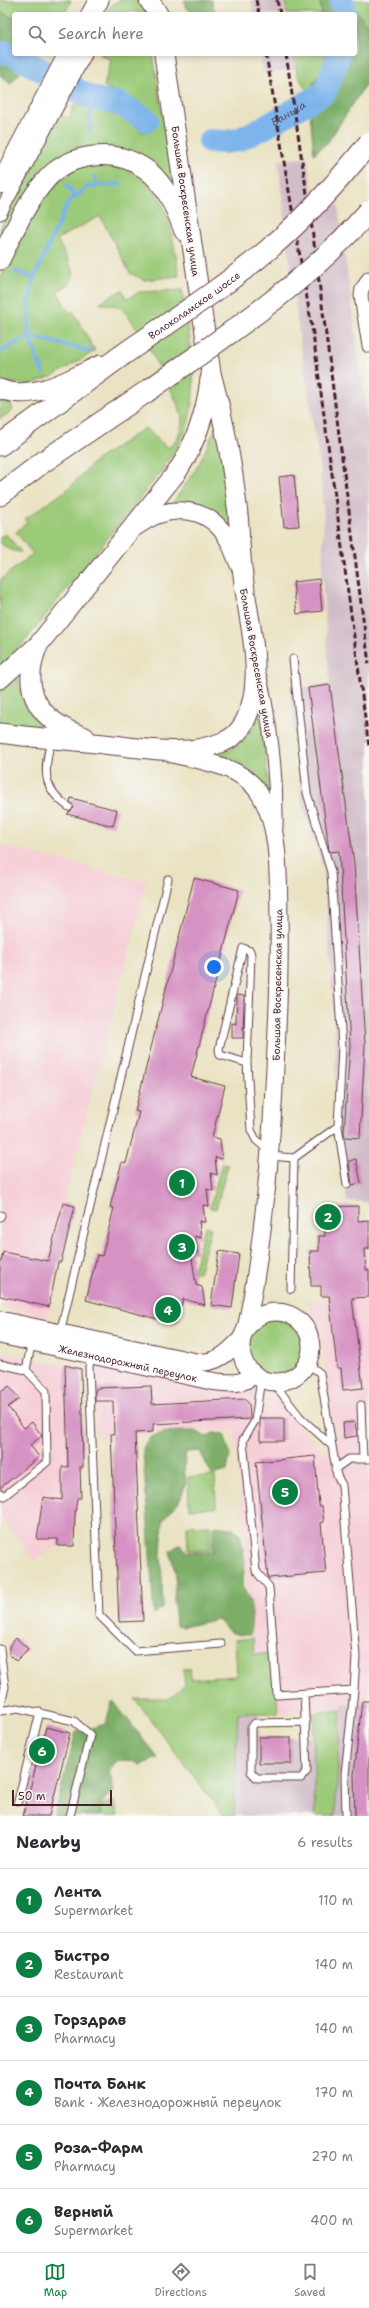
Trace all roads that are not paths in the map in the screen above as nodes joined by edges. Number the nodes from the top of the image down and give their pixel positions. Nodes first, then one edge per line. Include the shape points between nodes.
1 (149, 0) edge
2 (157, 0) edge
3 (157, 12) edge
4 (158, 12) edge
5 (80, 56) edge
6 (164, 58) edge
7 (69, 61) edge
8 (51, 99) junction
9 (369, 143) edge
10 (0, 184) edge
11 (369, 211) edge
12 (0, 214) edge
13 (194, 256) junction
14 (0, 260) edge
15 (369, 278) edge
16 (369, 346) edge
17 (121, 356) junction
18 (211, 373) junction
19 (0, 389) edge
20 (0, 445) edge
21 (0, 495) edge
22 (129, 533) junction
23 (242, 575) junction
24 (38, 645) junction
25 (255, 657) junction
26 (293, 660) dead end
27 (0, 679) edge
28 (0, 734) edge
29 (51, 739) junction
30 (105, 744) junction
31 (160, 751) junction
32 (69, 807) dead end
33 (276, 850) junction
34 (168, 879) dead end
35 (247, 1063) junction
36 (338, 1126) junction
37 (270, 1154) junction
38 (294, 1158) junction
39 (347, 1184) dead end
40 (256, 1277) junction
41 (291, 1289) dead end
42 (280, 1312) junction
43 (0, 1320) edge
44 (60, 1333) junction
45 (244, 1334) junction
46 (0, 1335) edge
47 (33, 1335) junction
48 (93, 1348) junction
49 (307, 1363) junction
50 (0, 1364) edge
51 (26, 1370) junction
52 (262, 1378) junction
53 (361, 1405) dead end
54 (330, 1445) junction
55 (366, 1459) edge
56 (335, 1469) junction
57 (0, 1493) edge
58 (221, 1644) dead end
59 (0, 1649) edge
60 (354, 1690) junction
61 (304, 1693) junction
62 (0, 1710) edge
63 (40, 1712) junction
64 (306, 1722) junction
65 (18, 1801) dead end
66 (70, 1816) edge
67 (346, 1816) edge

1 - 3 main road
2 - 4 main road
5 - 7 street
6 - 13 main road, Большая Воскресенская улица
7 - 8 main road
8 - 10 main road
8 - 12 street
9 - 17 main road, Волоколамское шоссе, bridge via 326,194 268,249
11 - 21 main road, bridge via 329,254 288,289
13 - 14 main road via 179,218 159,182 147,170 133,162 104,155 88,156 73,161 59,168 45,180
13 - 18 main road, Большая Воскресенская улица
15 - 16 street via 361,296
17 - 19 main road via 54,386 31,393
17 - 20 main road, Волоколамское шоссе
18 - 22 main road via 200,430 189,453
18 - 23 main road, Большая Воскресенская улица via 224,421 238,514
22 - 23 street via 154,515 172,510 189,510 203,515 216,523 226,536
22 - 24 main road
23 - 25 main road, Большая Воскресенская улица
24 - 27 main road
24 - 30 main road via 33,657 32,684 38,705 54,723 68,731
25 - 31 main road via 254,690 250,710 244,724 235,734 226,741 206,748
25 - 33 street, Большая Воскресенская улица via 266,705 277,795
26 - 36 lane via 306,793 331,872 342,1047
28 - 29 main road
29 - 30 main road
29 - 32 lane via 46,766 47,784
30 - 31 main road
31 - 33 street via 218,766 248,779 266,808
33 - 37 street, Большая Воскресенская улица via 280,948
34 - 44 lane
35 - 35 lane via 251,955 250,951 243,948 219,1049 220,1056
35 - 37 lane via 251,1130 256,1140
36 - 38 lane
36 - 39 lane
37 - 38 lane
37 - 40 street, Большая Воскресенская улица
38 - 41 lane
40 - 42 street, Большая Воскресенская улица via 258,1291 264,1301
40 - 45 street, Большая Воскресенская улица
42 - 45 street via 256,1318
42 - 49 street via 296,1317 307,1330 311,1346
43 - 47 street, Железнодорожный переулок
44 - 47 street, Железнодорожный переулок
44 - 48 street, Железнодорожный переулок
45 - 48 street, Железнодорожный переулок via 220,1358 205,1363
45 - 52 street via 244,1360
46 - 47 street, Железнодорожный переулок
47 - 48 street, Железнодорожный переулок
47 - 51 lane
48 - 52 street, Железнодорожный переулок via 224,1383
48 - 58 lane via 89,1366 99,1615 135,1650
49 - 52 street via 289,1379
49 - 54 lane via 320,1373
50 - 51 lane
51 - 57 lane via 46,1391 47,1462 4,1496
52 - 54 lane
52 - 61 lane via 255,1421 243,1440 256,1571 269,1587 277,1695
53 - 55 lane
54 - 56 lane
55 - 56 lane via 349,1459
56 - 60 lane via 342,1485 352,1593 356,1657
59 - 62 lane via 5,1687
60 - 61 lane
60 - 67 lane via 345,1774
61 - 64 lane
62 - 63 lane via 18,1708
63 - 65 lane
63 - 66 lane via 74,1721 90,1735
64 - 64 lane via 307,1771 301,1778 257,1778 251,1772 250,1728 255,1723

